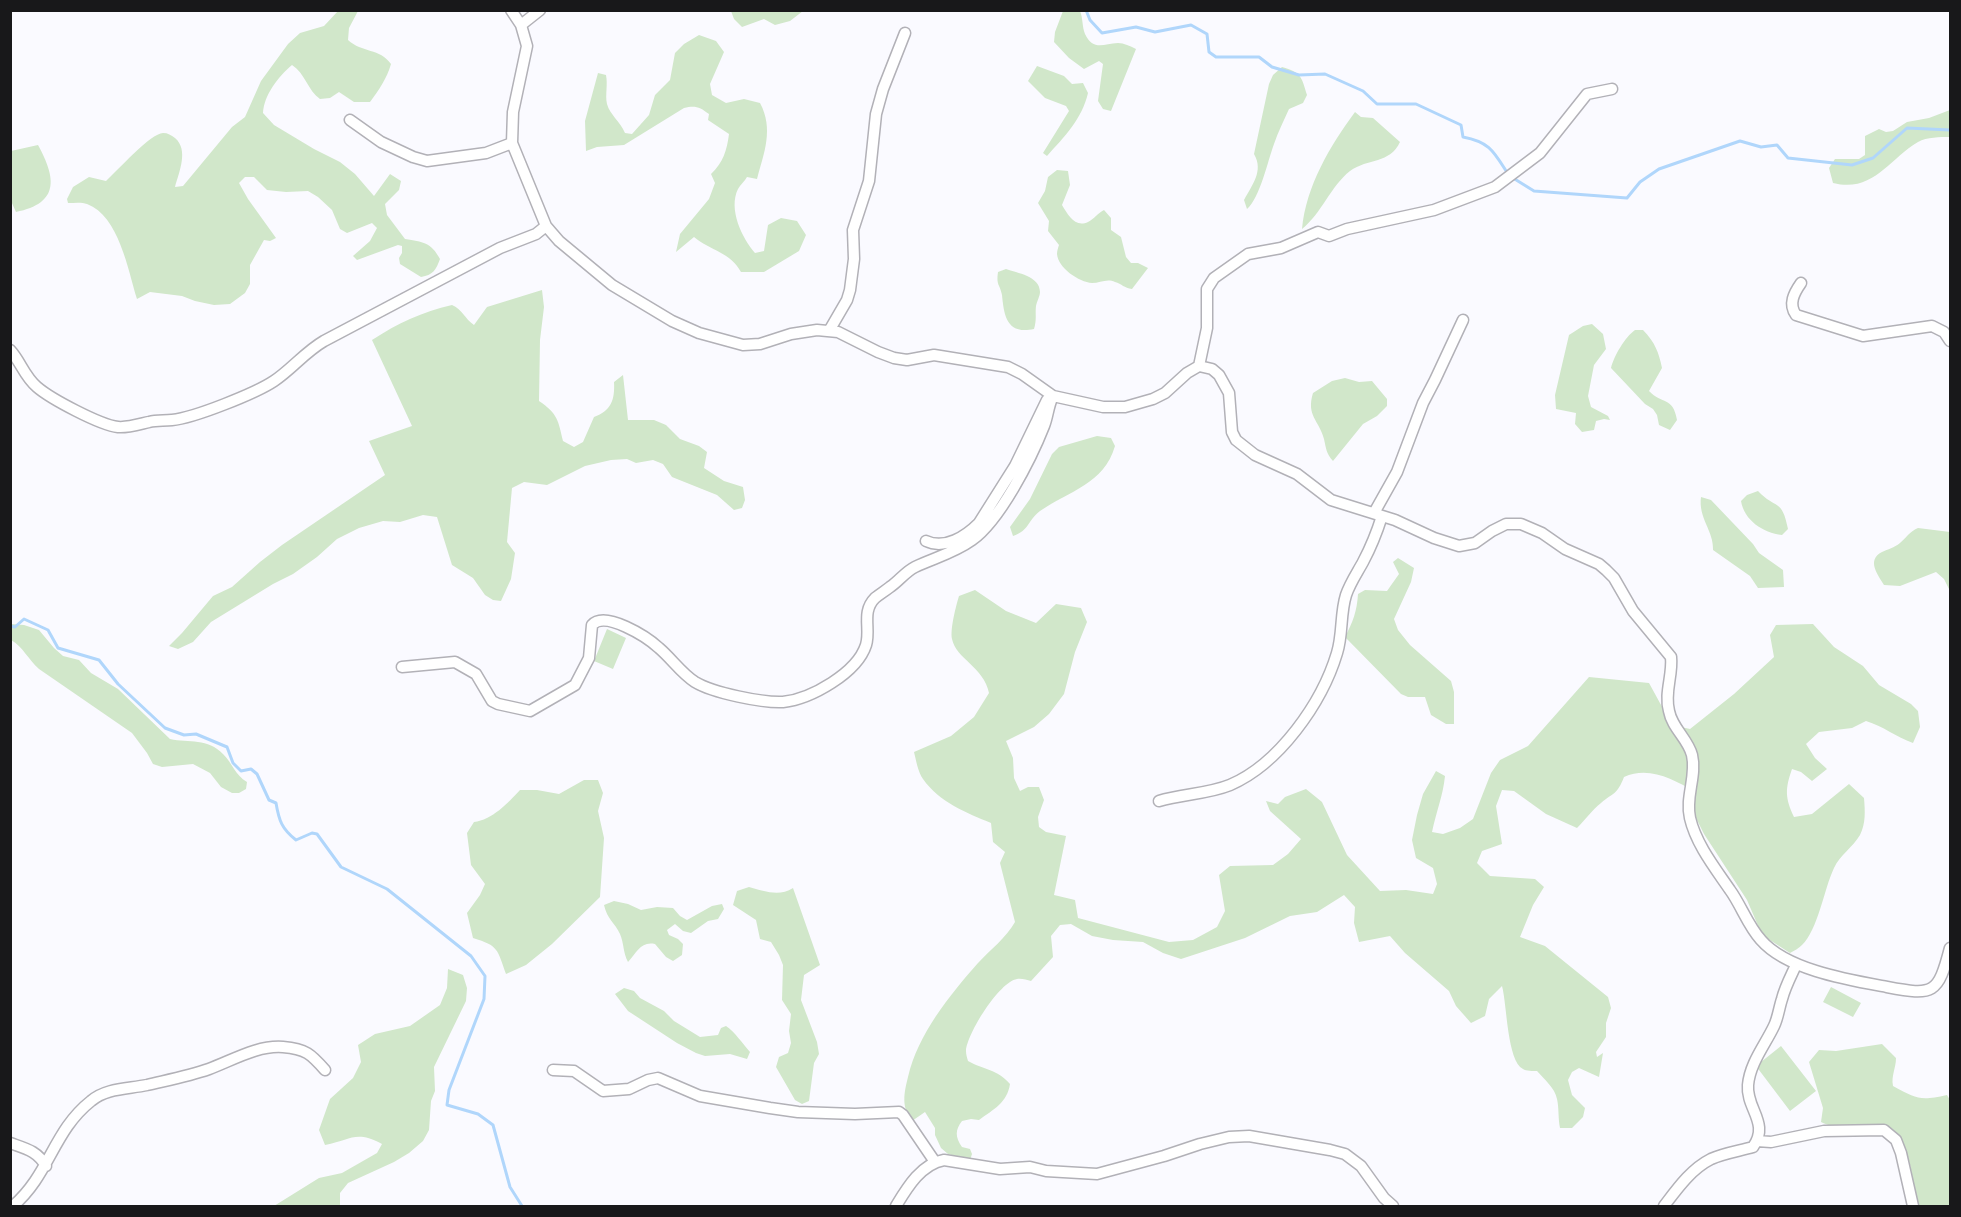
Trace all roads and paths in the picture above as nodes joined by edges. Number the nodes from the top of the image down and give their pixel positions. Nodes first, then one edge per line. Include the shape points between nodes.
1 (511, 10) edge
2 (540, 10) edge
3 (521, 26) junction
4 (905, 33) dead end
5 (1612, 89) dead end
6 (350, 120) dead end
7 (512, 143) junction
8 (546, 226) junction
9 (1801, 283) dead end
10 (1463, 320) dead end
11 (829, 330) junction
12 (1950, 341) edge
13 (10, 350) edge
14 (1199, 366) junction
15 (1051, 395) junction
16 (1378, 515) junction
17 (926, 542) dead end
18 (402, 667) dead end
19 (1159, 801) dead end
20 (1950, 948) edge
21 (1796, 965) junction
22 (325, 1070) dead end
23 (553, 1070) dead end
24 (1757, 1141) junction
25 (10, 1143) edge
26 (935, 1162) junction
27 (46, 1166) junction
28 (13, 1206) edge
29 (896, 1206) edge
30 (1393, 1206) edge
31 (1664, 1206) edge
32 (1913, 1206) edge

1 - 3 street
2 - 3 street
3 - 7 street via 527,52 513,112
4 - 11 street via 879,101 869,181 853,230 850,290
5 - 14 street via 1587,94 1549,143 1494,187 1434,210 1329,236 1318,232 1281,248 1248,254 1220,273 1207,289 1207,328
6 - 7 street via 381,142 427,161 486,153
7 - 8 street
8 - 11 street via 612,285 699,333 753,345 791,334
8 - 13 street via 324,341 265,386 173,420 118,427 96,419 38,388
9 - 12 street via 1792,301 1791,309 1796,315 1863,336 1932,326 1944,332
10 - 16 street via 1423,403
11 - 15 street via 894,358 934,355 1008,367
14 - 15 street via 1165,393 1135,405 1103,407
14 - 16 street via 1212,369 1225,384 1231,404 1232,432 1245,448 1297,474 1331,500
15 - 17 street via 1015,466 979,524 951,542
15 - 18 street via 1045,424 1033,451 991,522 962,547 913,568 876,597 867,610 867,639 857,662 842,677 804,697 771,702 703,686 685,675 655,644 606,620 592,626 589,658 575,685 530,711 492,701 476,675 455,662
16 - 19 street via 1371,546 1347,591 1330,676 1298,728 1241,779 1220,788
16 - 21 street via 1459,546 1475,543 1506,524 1521,524 1610,573 1633,611 1671,657 1669,712 1692,754 1688,808 1699,842 1757,936
20 - 21 street via 1942,978 1922,992 1861,982
21 - 24 street via 1748,1085 1758,1122
22 - 27 street via 318,1060 300,1049 263,1048 196,1074 102,1092 68,1122
23 - 26 street via 574,1071 603,1091 629,1089 658,1078 700,1096 771,1108 855,1114 898,1112
24 - 31 street via 1753,1147 1703,1165
24 - 32 street via 1771,1142 1824,1131 1884,1130 1896,1140 1901,1153
25 - 27 street via 34,1152
26 - 29 street via 910,1184
26 - 30 street via 1097,1174 1200,1143 1249,1136 1345,1154 1361,1166
27 - 28 street

